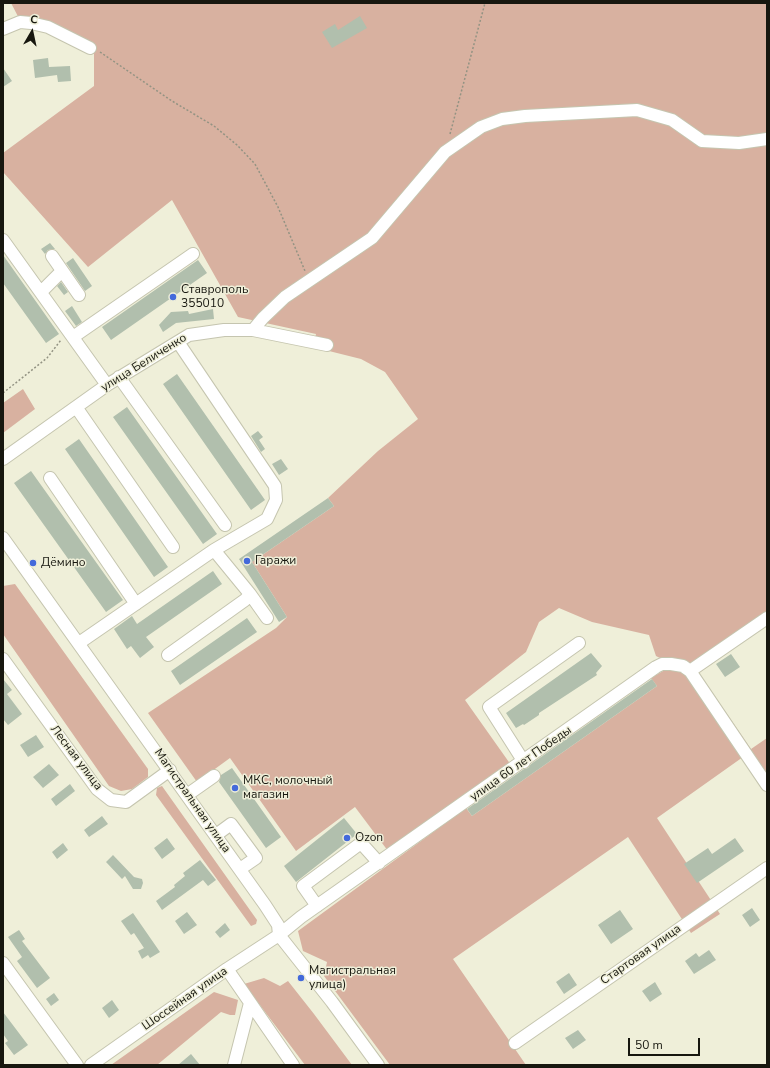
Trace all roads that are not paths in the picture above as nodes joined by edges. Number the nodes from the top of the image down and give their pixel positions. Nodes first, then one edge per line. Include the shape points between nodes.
1 (3, 29) edge
2 (90, 48) road end
3 (767, 139) edge
4 (3, 240) edge
5 (193, 254) dead end
6 (52, 256) dead end
7 (62, 271) junction
8 (41, 292) junction
9 (79, 295) dead end
10 (253, 330) junction
11 (70, 334) junction
12 (178, 342) junction
13 (327, 344) dead end
14 (119, 377) junction
15 (107, 385) junction
16 (76, 407) junction
17 (3, 459) edge
18 (50, 478) dead end
19 (225, 525) dead end
20 (3, 538) edge
21 (173, 547) dead end
22 (214, 550) junction
23 (250, 594) junction
24 (136, 604) junction
25 (267, 618) dead end
26 (767, 618) edge
27 (79, 643) junction
28 (579, 643) dead end
29 (168, 655) dead end
30 (3, 659) edge
31 (690, 671) junction
32 (524, 762) junction
33 (170, 770) junction
34 (214, 776) dead end
35 (767, 785) edge
36 (187, 795) junction
37 (216, 835) junction
38 (379, 863) junction
39 (767, 868) edge
40 (240, 869) junction
41 (317, 906) junction
42 (279, 935) junction
43 (3, 963) edge
44 (227, 969) junction
45 (250, 1003) junction
46 (515, 1043) dead end
47 (77, 1065) edge
48 (91, 1065) edge
49 (234, 1065) edge
50 (293, 1065) edge
51 (378, 1065) edge

1 - 2 street via 20,22 37,24
3 - 10 street via 739,143 702,141 672,120 637,110 502,119 481,127 445,152 372,238 285,297
4 - 8 street
5 - 11 street
6 - 7 street
7 - 8 street
7 - 9 street
8 - 11 street
10 - 12 street, улица Беличенко via 202,332 189,335
10 - 13 street, улица Беличенко
11 - 15 street
12 - 14 street, улица Беличенко
12 - 22 street via 275,486 276,500 267,519
14 - 15 street, улица Беличенко
14 - 19 street
15 - 16 street, улица Беличенко
16 - 17 street, улица Беличенко
16 - 21 street
18 - 24 street
20 - 27 street, Магистральная улица
22 - 23 street
22 - 24 street
23 - 25 street
23 - 29 street
24 - 27 street
26 - 31 street
27 - 33 street, Магистральная улица
28 - 32 street via 490,707
30 - 33 street, Лесная улица via 97,789 111,800 126,802
31 - 32 street, улица 60 лет Победы via 683,666 671,664 656,667
31 - 35 street
32 - 38 street, улица 60 лет Победы
33 - 36 street, Магистральная улица
34 - 36 street
36 - 37 street, Магистральная улица
37 - 40 street, Магистральная улица
37 - 40 street via 231,824 256,858
38 - 41 street, улица 60 лет Победы
38 - 41 street via 361,843 303,886
39 - 46 street, Стартовая улица
40 - 42 street, Магистральная улица via 278,925
41 - 42 street, улица 60 лет Победы
42 - 44 street, Шоссейная улица
42 - 51 street, Магистральная улица
43 - 47 street
44 - 45 street
44 - 48 street, Шоссейная улица
45 - 49 street
45 - 50 street

